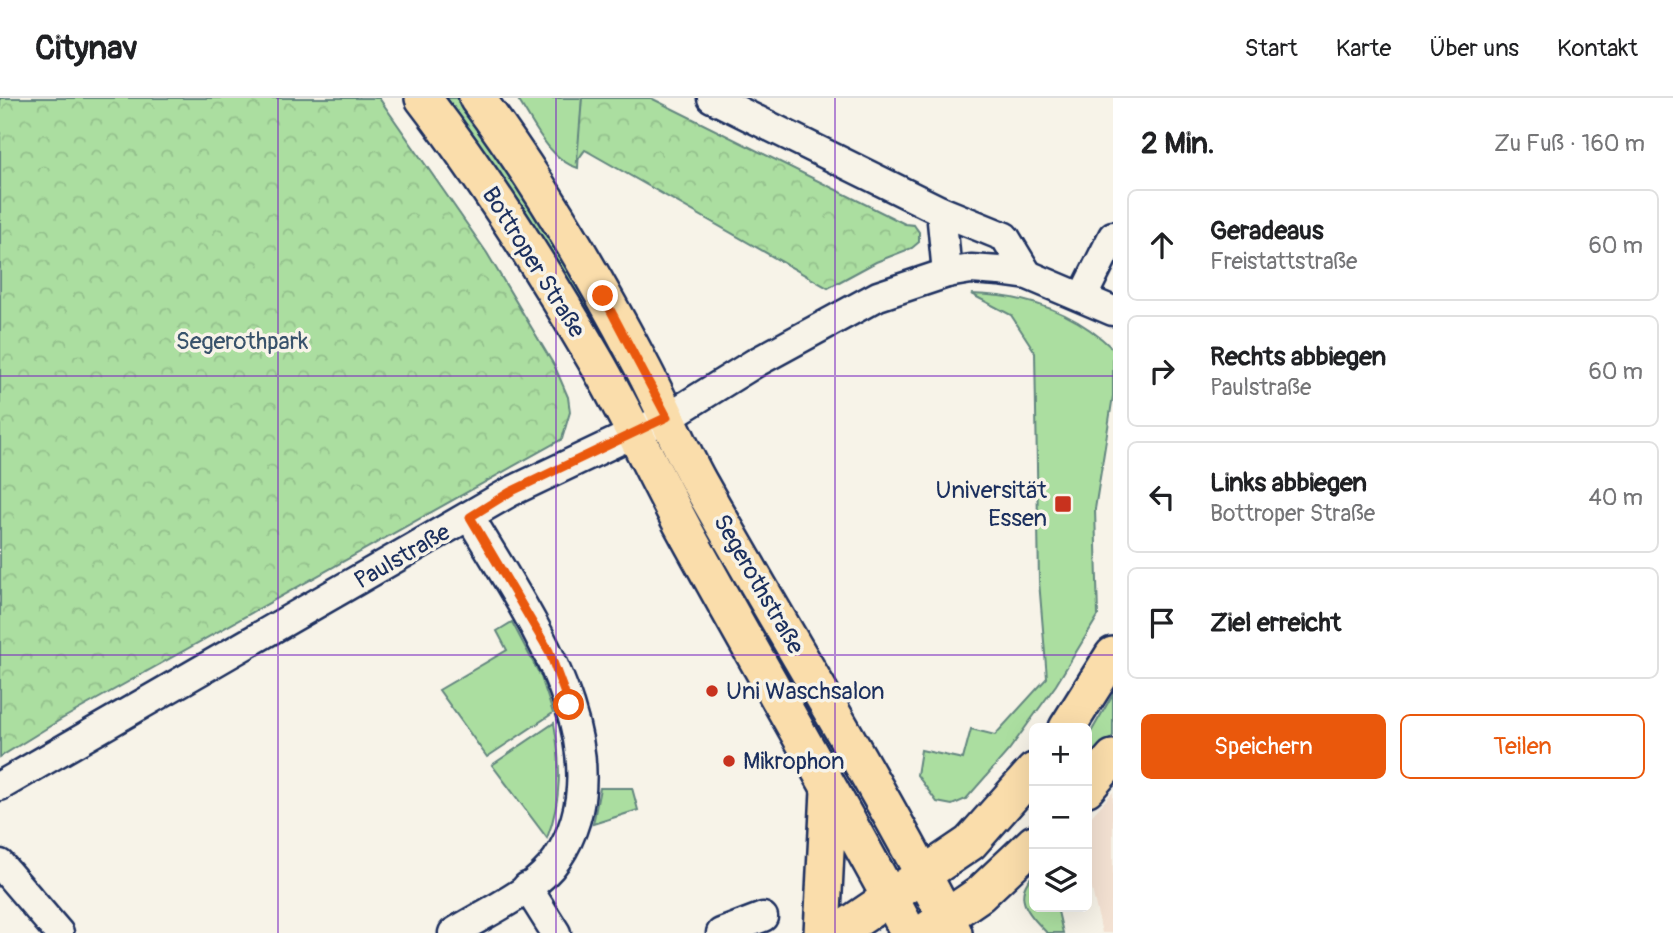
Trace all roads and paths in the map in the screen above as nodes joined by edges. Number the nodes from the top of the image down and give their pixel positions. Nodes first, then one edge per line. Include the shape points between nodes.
1 (423, 98) edge
2 (477, 98) edge
3 (712, 98) edge
4 (941, 211) junction
5 (1113, 236) edge
6 (947, 273) junction
7 (1028, 275) junction
8 (1083, 296) junction
9 (1113, 311) edge
10 (667, 417) junction
11 (634, 433) junction
12 (470, 517) junction
13 (1113, 655) edge
14 (1070, 723) edge
15 (1113, 758) edge
16 (1029, 777) edge
17 (0, 786) edge
18 (1089, 786) edge
19 (829, 790) junction
20 (1029, 848) edge
21 (0, 864) edge
22 (924, 876) junction
23 (527, 887) junction
24 (890, 898) junction
25 (762, 917) dead end
26 (941, 928) edge
27 (59, 933) edge
28 (453, 933) edge
29 (556, 933) edge
30 (722, 933) edge
31 (822, 933) edge
32 (837, 933) edge
33 (909, 933) edge

1 - 11 main road, Bottroper Straße via 494,197 596,360
2 - 10 main road, Bottroper Straße via 603,296
3 - 4 street
4 - 6 street
4 - 7 street via 1005,237
5 - 8 street
6 - 7 street, Paulstraße via 971,269
6 - 10 street, Paulstraße via 878,296 754,363
7 - 8 street, Paulstraße
8 - 9 street, Paulstraße
10 - 11 street, Paulstraße
10 - 22 main road, Segerothstraße
11 - 12 street, Paulstraße via 510,492
11 - 19 main road, Segerothstraße
12 - 17 street, Paulstraße
12 - 23 street via 549,651 574,718 581,776 575,813 556,860
13 - 14 main road
15 - 18 main road
16 - 22 main road via 970,843
19 - 24 main road, Segerothstraße
19 - 31 main road
20 - 26 main road
21 - 27 street
22 - 24 main road
22 - 26 main road, Segerothstraße
23 - 28 street
23 - 29 street
24 - 32 main road
24 - 33 main road, Segerothstraße
25 - 30 street

